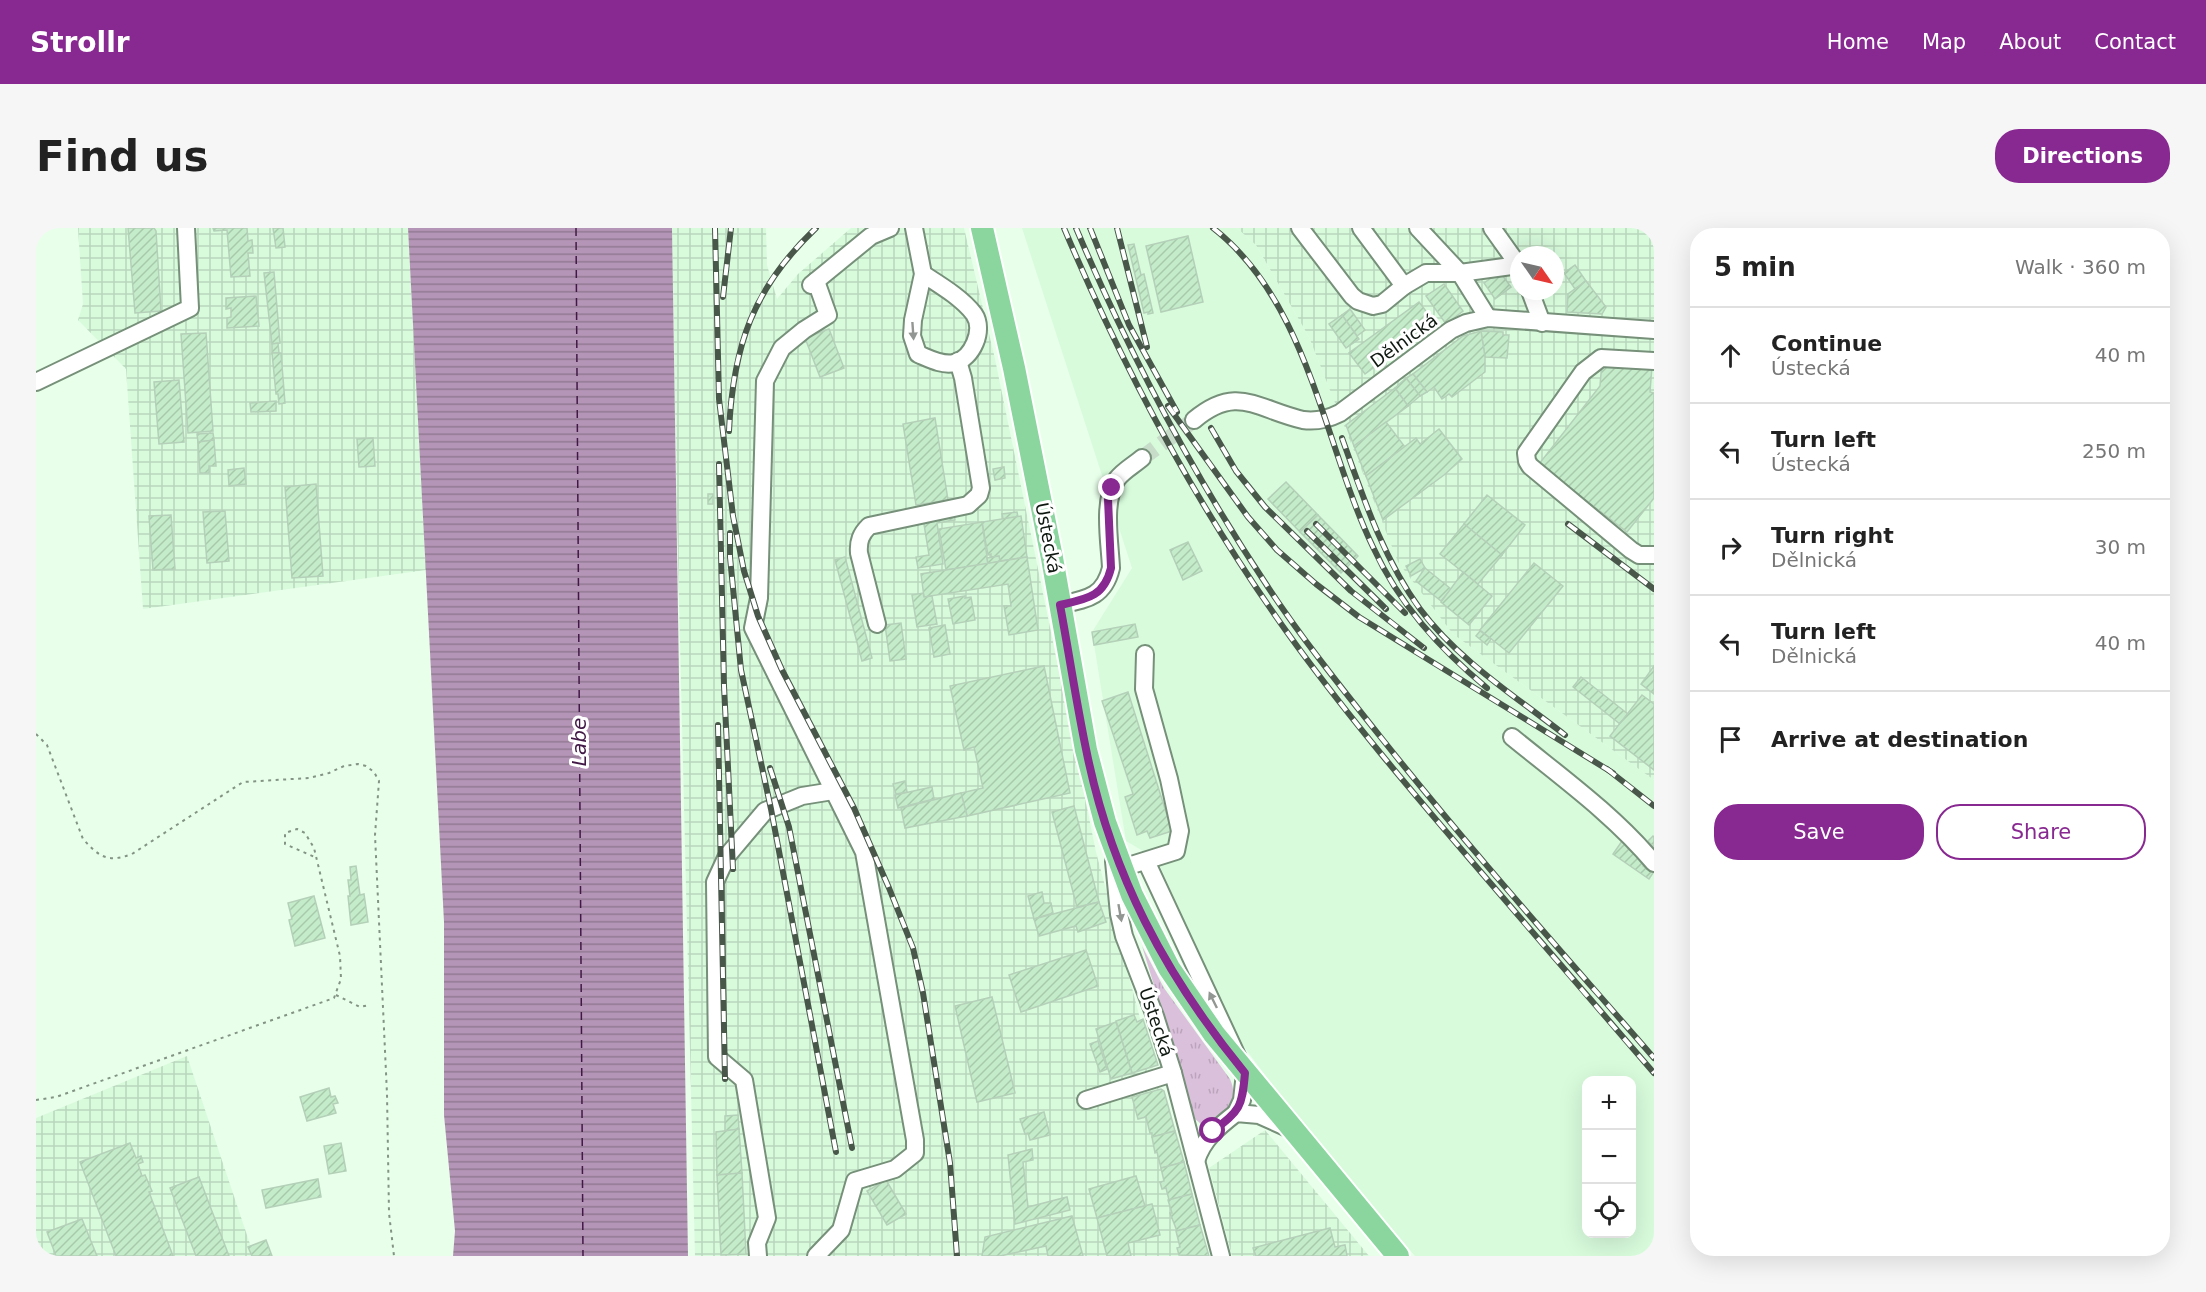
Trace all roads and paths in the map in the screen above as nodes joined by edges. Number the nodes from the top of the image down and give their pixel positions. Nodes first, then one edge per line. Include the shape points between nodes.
1 (186, 228) edge
2 (890, 228) edge
3 (914, 228) edge
4 (982, 228) edge
5 (1300, 228) edge
6 (1361, 228) edge
7 (1418, 228) edge
8 (1492, 228) edge
9 (1510, 253) edge
10 (1510, 267) edge
11 (1460, 273) junction
12 (923, 274) junction
13 (1404, 286) junction
14 (1533, 300) edge
15 (1488, 318) junction
16 (1542, 323) junction
17 (1654, 330) edge
18 (958, 361) junction
19 (1654, 361) edge
20 (36, 382) edge
21 (1194, 420) tunnel mouth
22 (1143, 458) tunnel mouth
23 (1654, 555) edge
24 (1060, 605) junction
25 (877, 624) dead end
26 (1145, 654) dead end
27 (36, 734) edge
28 (1512, 737) dead end
29 (833, 790) junction
30 (317, 858) junction
31 (1118, 858) junction
32 (1146, 861) junction
33 (1654, 863) edge
34 (336, 995) junction
35 (369, 1005) dead end
36 (1173, 1073) junction
37 (1245, 1073) junction
38 (36, 1100) edge
39 (1086, 1100) dead end
40 (1236, 1113) junction
41 (1293, 1130) junction
42 (1196, 1161) junction
43 (394, 1256) edge
44 (758, 1256) edge
45 (816, 1256) edge
46 (1221, 1256) edge
47 (1398, 1256) edge

1 - 20 street via 190,308
2 - 29 street via 870,236 813,283 828,315 782,348 765,381 759,598 753,628
3 - 12 street
4 - 24 main road, Ústecká
5 - 13 street via 1358,301 1373,306 1382,304
6 - 13 street
7 - 11 street
8 - 9 street
10 - 11 street
11 - 13 street via 1426,273
11 - 15 street
12 - 18 street via 975,315 977,339
12 -> 18 street via 913,320 912,336 918,354 937,362
14 - 16 street
15 - 16 street, Dělnická
15 - 21 street, Dělnická via 1451,330 1340,413 1325,419 1303,420 1248,402 1228,400
16 - 17 street, Dělnická
18 - 25 street via 981,489 968,505 869,526 862,534 859,553
19 - 23 street via 1594,361 1526,453 1530,466 1631,550 1639,555
22 - 24 street via 1123,472 1108,499 1108,579 1098,593 1087,599
24 - 31 main road, Ústecká via 1086,750
26 - 32 street via 1144,688 1180,831 1176,851
27 - 43 path via 47,745 83,839 94,852 108,858 132,854 243,782 309,778 358,764 374,772 379,782 375,835 387,1094 388,1213
28 - 33 street via 1637,842
29 - 44 street via 802,796 765,811 727,856 715,882 717,1057 744,1080 767,1218 757,1243
29 - 45 street via 864,852 915,1154 895,1168 855,1181 841,1230
30 - 30 path via 305,833 297,829 285,833 285,844
30 - 34 path via 340,956 341,979
31 - 32 street
31 -> 36 street, Ústecká via 1119,914 1124,936
31 - 37 main road, Ústecká via 1169,968
37 -> 32 street
34 - 35 path via 360,1007
34 - 38 path via 326,1002 56,1097
36 - 39 street
36 - 42 street, Ústecká
37 - 40 street
37 - 41 main road, Ústecká
40 - 41 street via 1259,1115
40 - 42 street via 1213,1131
41 - 47 main road, Ústecká
42 - 46 street, Ústecká

